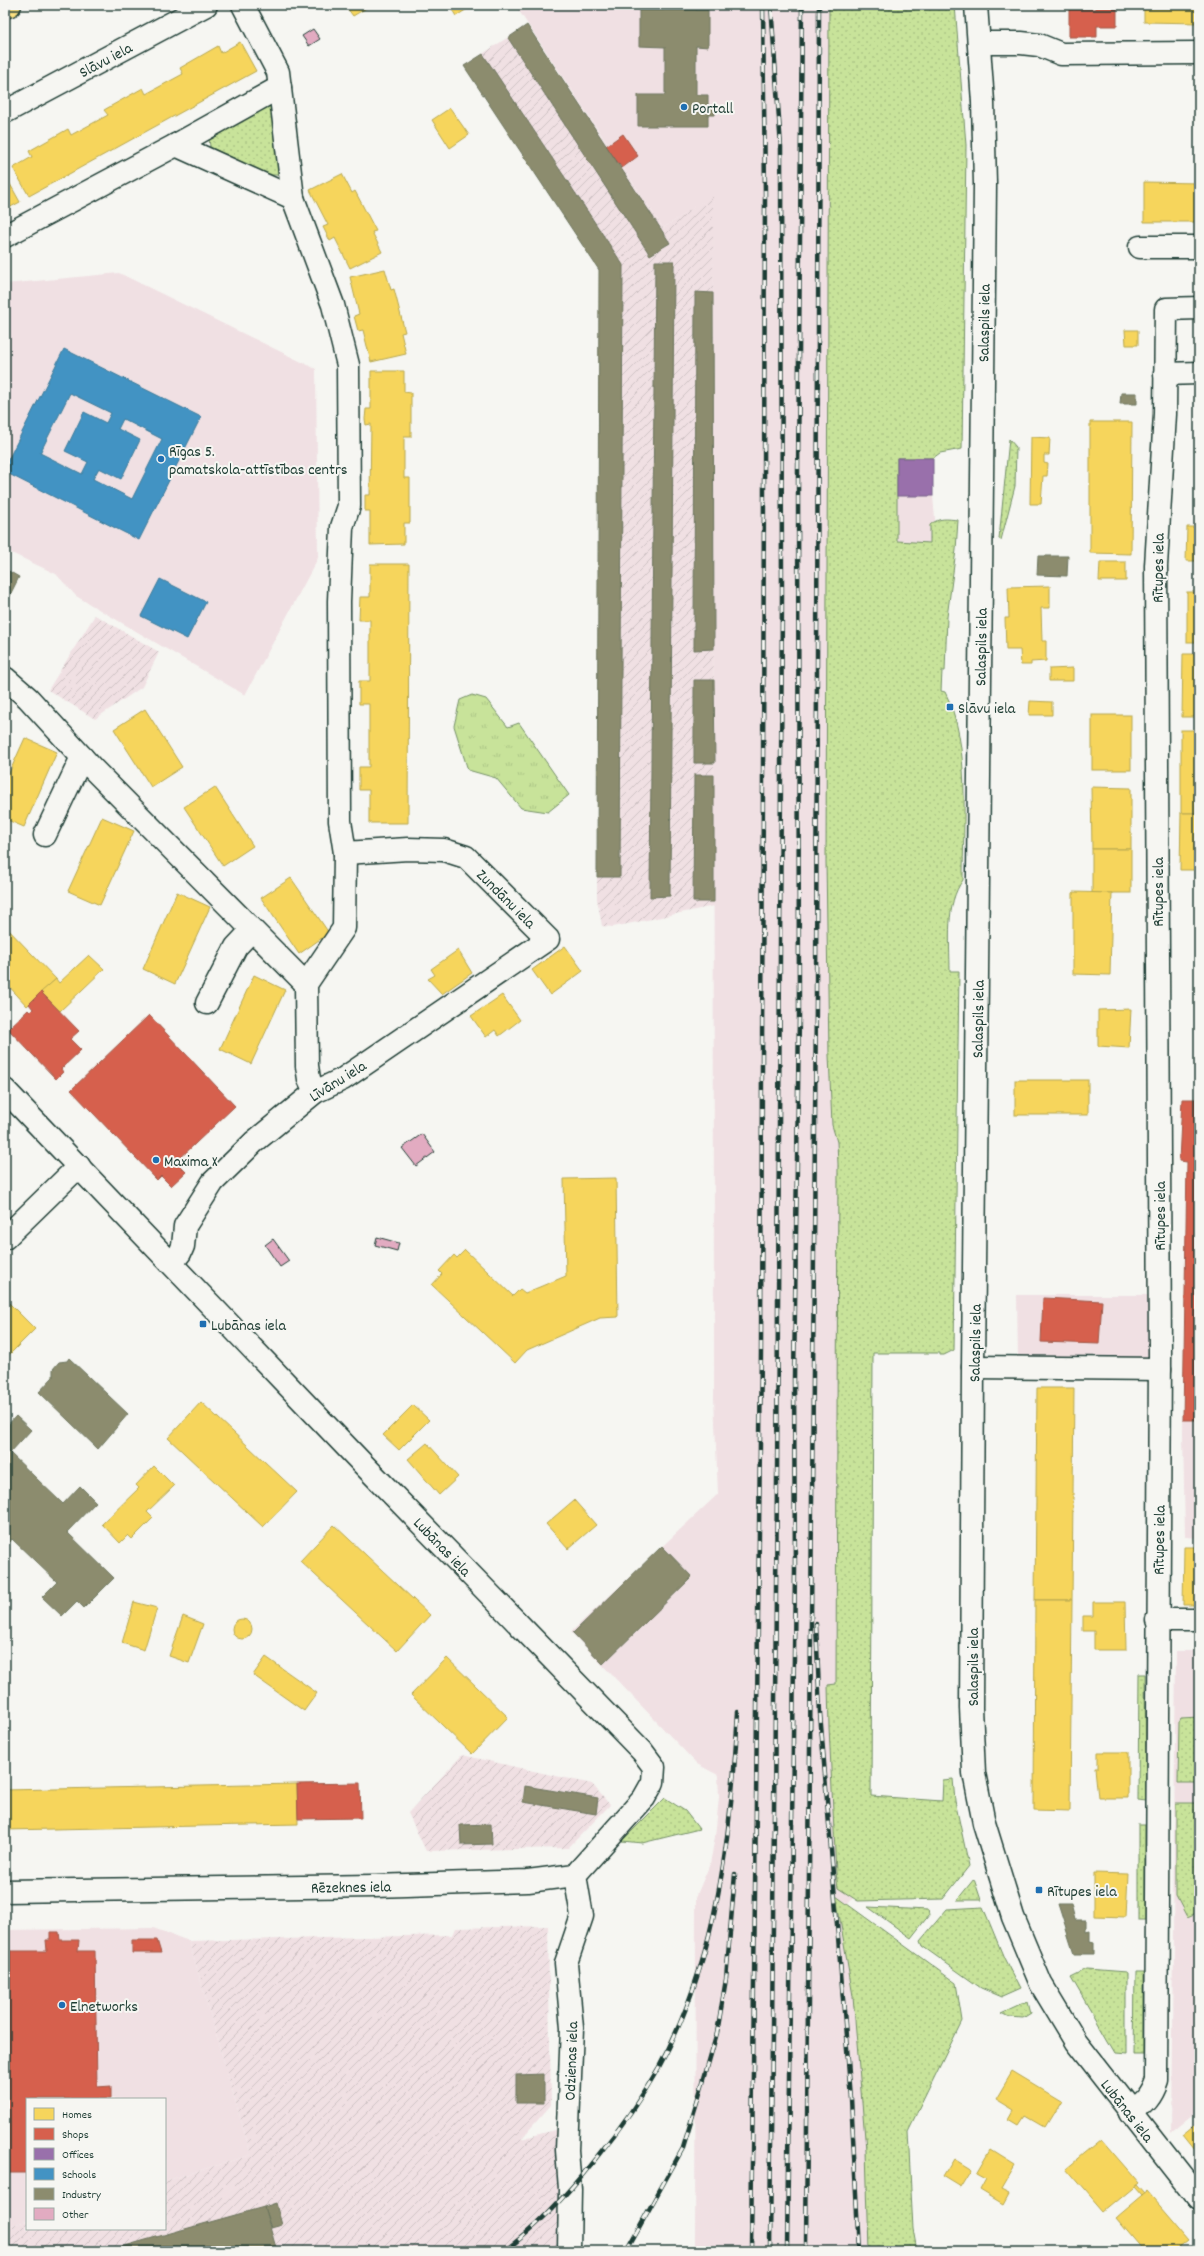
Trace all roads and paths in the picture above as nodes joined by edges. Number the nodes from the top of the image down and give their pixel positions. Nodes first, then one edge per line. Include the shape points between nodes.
1 (10, 5) edge
2 (206, 5) edge
3 (243, 5) edge
4 (976, 5) edge
5 (5, 7) edge
6 (980, 43) junction
7 (1199, 53) edge
8 (280, 87) junction
9 (5, 112) edge
10 (176, 145) junction
11 (293, 198) junction
12 (5, 236) edge
13 (1140, 247) dead end
14 (1199, 247) edge
15 (1199, 308) edge
16 (1199, 373) edge
17 (1165, 374) junction
18 (5, 678) edge
19 (82, 756) junction
20 (44, 835) dead end
21 (345, 853) junction
22 (252, 930) junction
23 (548, 939) joint
24 (306, 984) junction
25 (207, 1002) dead end
26 (5, 1090) edge
27 (315, 1092) junction
28 (79, 1166) junction
29 (5, 1238) edge
30 (172, 1263) junction
31 (973, 1367) junction
32 (1160, 1369) junction
33 (1157, 1620) junction
34 (1199, 1620) edge
35 (575, 1875) junction
36 (5, 1891) edge
37 (1060, 2018) joint
38 (1130, 2113) junction
39 (1199, 2199) edge
40 (569, 2251) edge

1 - 5 highway
2 - 9 street, Slāvu iela
3 - 8 street via 278,72
4 - 6 street, Salaspils iela
6 - 7 street via 1039,45 1061,54
6 - 31 street, Salaspils iela via 985,184
8 - 10 street
8 - 11 street
10 - 11 street
10 - 12 street
11 - 21 street via 333,304 348,365 349,506 342,527 339,601 340,821
13 - 14 street
15 - 17 street, Rītupes iela via 1166,309
16 - 17 street
17 - 32 street, Rītupes iela via 1156,566
18 - 19 street via 28,698
19 - 20 street
19 - 22 street
21 - 23 street, Zundānu iela via 408,849 444,850 466,857
21 - 24 street via 344,928
22 - 24 street
22 - 25 street via 236,947
23 - 27 street, Līvānu iela via 343,1079
24 - 27 street via 307,1066
26 - 28 street, Lubānas iela
27 - 30 street, Līvānu iela via 254,1142 213,1182 185,1226 183,1246
28 - 29 street
28 - 30 street, Lubānas iela
30 - 35 street, Lubānas iela via 642,1751 654,1767 653,1782 644,1798
31 - 32 street
31 - 37 street, Salaspils iela via 971,1708 974,1773 984,1822 1013,1917 1041,1984
32 - 33 street, Rītupes iela
33 - 34 street
33 - 38 street, Rītupes iela via 1156,2080 1147,2099
35 - 36 street, Rēzeknes iela via 528,1881 383,1886
35 - 40 street, Odzienas iela via 582,1916 566,1962 572,2028 567,2150 570,2189
37 - 38 street, Lubānas iela
38 - 39 street, Lubānas iela

